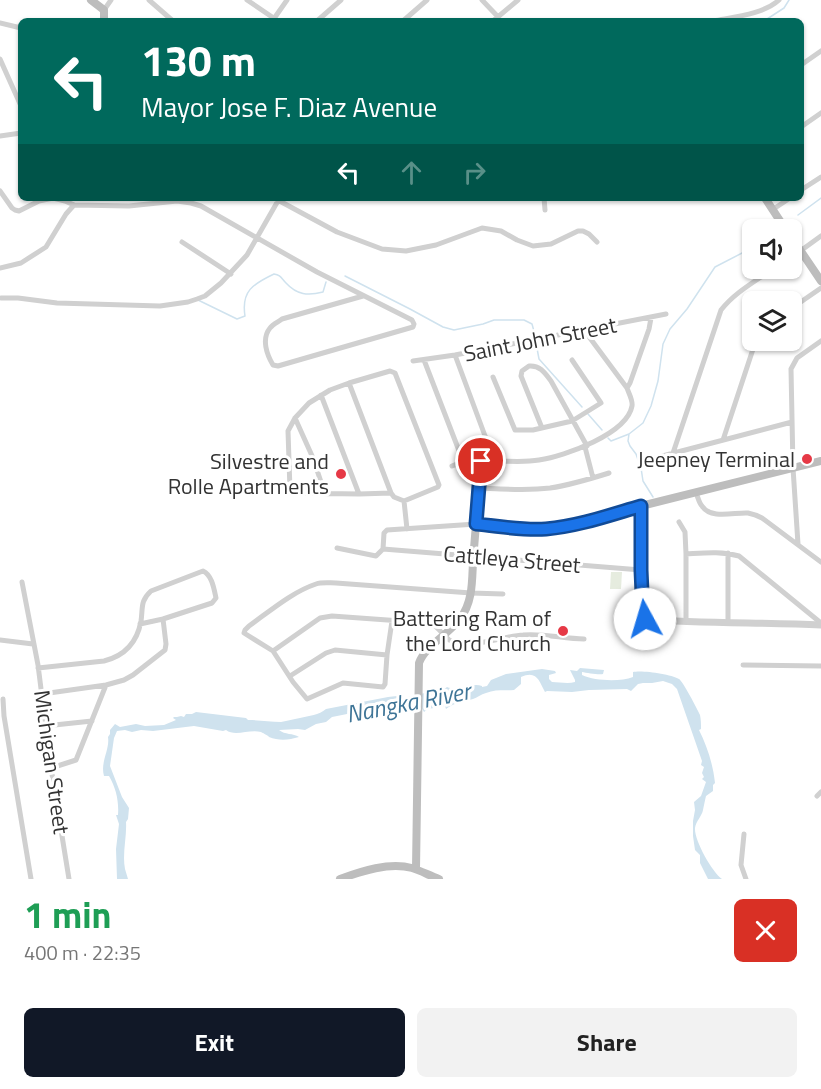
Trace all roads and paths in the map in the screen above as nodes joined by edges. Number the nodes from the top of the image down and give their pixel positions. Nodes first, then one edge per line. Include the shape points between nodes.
1 (91, 0) edge
2 (111, 0) edge
3 (149, 0) edge
4 (247, 0) edge
5 (287, 0) edge
6 (341, 0) edge
7 (427, 0) edge
8 (482, 0) edge
9 (518, 0) edge
10 (779, 0) edge
11 (104, 10) junction
12 (104, 18) edge
13 (170, 18) edge
14 (271, 18) edge
15 (275, 18) edge
16 (320, 18) edge
17 (406, 18) edge
18 (496, 18) edge
19 (499, 18) edge
20 (728, 18) edge
21 (0, 23) edge
22 (18, 27) edge
23 (821, 51) edge
24 (0, 60) edge
25 (804, 63) edge
26 (18, 99) edge
27 (821, 113) edge
28 (804, 125) edge
29 (18, 133) edge
30 (0, 136) edge
31 (821, 177) edge
32 (804, 188) edge
33 (0, 191) edge
34 (37, 201) edge
35 (64, 201) edge
36 (277, 201) edge
37 (282, 201) edge
38 (544, 201) edge
39 (767, 201) edge
40 (786, 201) edge
41 (74, 205) junction
42 (545, 210) dead end
43 (772, 210) junction
44 (778, 219) edge
45 (821, 236) edge
46 (257, 238) junction
47 (182, 242) dead end
48 (597, 242) dead end
49 (802, 250) edge
50 (802, 252) edge
51 (0, 268) edge
52 (231, 274) junction
53 (758, 279) edge
54 (821, 280) edge
55 (821, 288) edge
56 (363, 296) junction
57 (1, 298) edge
58 (802, 301) edge
59 (666, 314) dead end
60 (651, 318) junction
61 (584, 330) junction
62 (821, 341) edge
63 (752, 351) edge
64 (455, 355) junction
65 (424, 360) junction
66 (572, 360) dead end
67 (413, 361) dead end
68 (493, 377) dead end
69 (349, 383) junction
70 (627, 388) junction
71 (321, 395) junction
72 (295, 418) junction
73 (572, 420) junction
74 (792, 422) junction
75 (542, 428) junction
76 (723, 440) junction
77 (586, 446) junction
78 (673, 453) junction
79 (651, 459) dead end
80 (463, 461) junction
81 (481, 461) junction
82 (821, 461) edge
83 (493, 462) junction
84 (452, 466) dead end
85 (793, 468) junction
86 (609, 473) dead end
87 (593, 478) junction
88 (479, 488) junction
89 (391, 492) junction
90 (696, 493) junction
91 (325, 494) junction
92 (359, 494) junction
93 (404, 501) junction
94 (641, 506) junction
95 (679, 522) dead end
96 (476, 524) junction
97 (407, 529) junction
98 (798, 544) junction
99 (337, 548) dead end
100 (383, 549) junction
101 (728, 553) junction
102 (686, 554) junction
103 (473, 556) junction
104 (821, 562) edge
105 (641, 570) junction
106 (22, 582) dead end
107 (471, 594) junction
108 (503, 594) dead end
109 (163, 619) junction
110 (393, 621) junction
111 (686, 622) junction
112 (728, 622) junction
113 (140, 624) junction
114 (821, 624) edge
115 (445, 635) junction
116 (584, 639) dead end
117 (0, 640) edge
118 (33, 644) junction
119 (273, 651) junction
120 (387, 655) junction
121 (743, 665) dead end
122 (821, 666) edge
123 (38, 669) junction
124 (290, 676) junction
125 (106, 686) junction
126 (42, 694) junction
127 (3, 699) dead end
128 (2, 716) edge
129 (92, 721) junction
130 (45, 726) junction
131 (51, 768) junction
132 (744, 834) dead end
133 (416, 869) junction
134 (31, 879) edge
135 (69, 879) edge
136 (340, 879) edge
137 (439, 879) edge
138 (746, 879) edge

1 - 11 main road
2 - 11 street
3 - 13 street
4 - 14 street
5 - 15 street
6 - 16 street
7 - 17 street
8 - 18 street
9 - 19 street
10 - 20 street via 759,11
11 - 12 main road
21 - 22 street
23 - 25 street
24 - 26 street
27 - 28 street
29 - 30 street
31 - 32 street
33 - 34 street via 15,210
35 - 41 street
36 - 46 street
37 - 48 street via 337,232 382,249 406,251 436,245 482,228 501,231 533,246 578,231
38 - 42 street
39 - 43 main road
40 - 43 street
41 - 46 street via 191,203
41 - 51 street via 46,247 21,263
43 - 44 main road
45 - 49 street
46 - 52 street
46 - 56 street
47 - 52 street
50 - 54 main road
52 - 57 street via 205,296 160,306
53 - 78 street via 721,310
55 - 58 street
56 - 56 street via 273,324 265,341 273,365 413,327 412,320
59 - 60 street, Saint John Street
60 - 61 street, Saint John Street
60 - 70 street
61 - 64 street, Saint John Street
61 - 70 street
62 - 74 street via 793,363
63 - 76 street
64 - 65 street, Saint John Street
64 - 83 street
65 - 67 street, Saint John Street
65 - 80 street
66 - 73 street via 601,403
68 - 75 street via 515,430
69 - 71 street
69 - 89 street
69 - 93 street via 390,371 395,373 439,485
70 - 77 street via 632,404 628,418
71 - 72 street
71 - 92 street
72 - 91 street
72 - 91 street via 288,432 290,490
73 - 75 street
73 - 75 street via 544,372 538,367 525,368 521,376
73 - 77 street
74 - 76 street
74 - 85 street
76 - 78 street
77 - 83 street via 541,460
77 - 87 street
78 - 79 street
80 - 81 street
80 - 84 street
81 - 83 street
81 - 88 street
82 - 85 main road
85 - 90 main road
85 - 98 street
86 - 87 street
87 - 88 street via 550,488
88 - 96 street
89 - 92 street
89 - 93 street
90 - 94 main road
90 - 98 street via 701,506 710,513 756,515
91 - 92 street
93 - 97 street
94 - 96 main road via 583,523 544,529
94 - 105 street
95 - 102 street via 685,532
96 - 97 street
96 - 103 main road
97 - 100 street via 385,531
98 - 104 street
99 - 100 street, Cattleya Street via 376,556
100 - 103 street, Cattleya Street
101 - 102 street
101 - 112 street
101 - 114 street via 739,556
102 - 111 street
103 - 105 street, Cattleya Street
103 - 107 main road
105 - 111 street via 645,619
106 - 118 street, Michigan Street
107 - 108 street
107 - 115 main road via 460,619
107 - 119 street via 318,584 282,602 245,630 246,635
109 - 113 street
109 - 113 street via 214,601 206,571 152,591 142,603
109 - 125 street via 165,650 133,675
110 - 115 street via 429,623
110 - 119 street via 325,617
110 - 120 street
111 - 112 street
112 - 114 street
113 - 123 street via 131,646 113,658
115 - 116 street via 450,642 462,645 527,634
115 - 133 main road via 420,658 418,669
117 - 118 street
118 - 123 street, Michigan Street
119 - 124 street
120 - 124 street via 335,651
120 - 124 street via 385,684 381,687 343,683 307,699
121 - 122 street
123 - 126 street, Michigan Street
125 - 126 street
125 - 129 street
126 - 130 street, Michigan Street
127 - 128 street
128 - 134 street
129 - 130 street
129 - 131 street via 76,760
130 - 131 street, Michigan Street
131 - 135 street, Michigan Street
132 - 138 street via 741,866
133 - 136 main road via 381,867
133 - 137 main road

